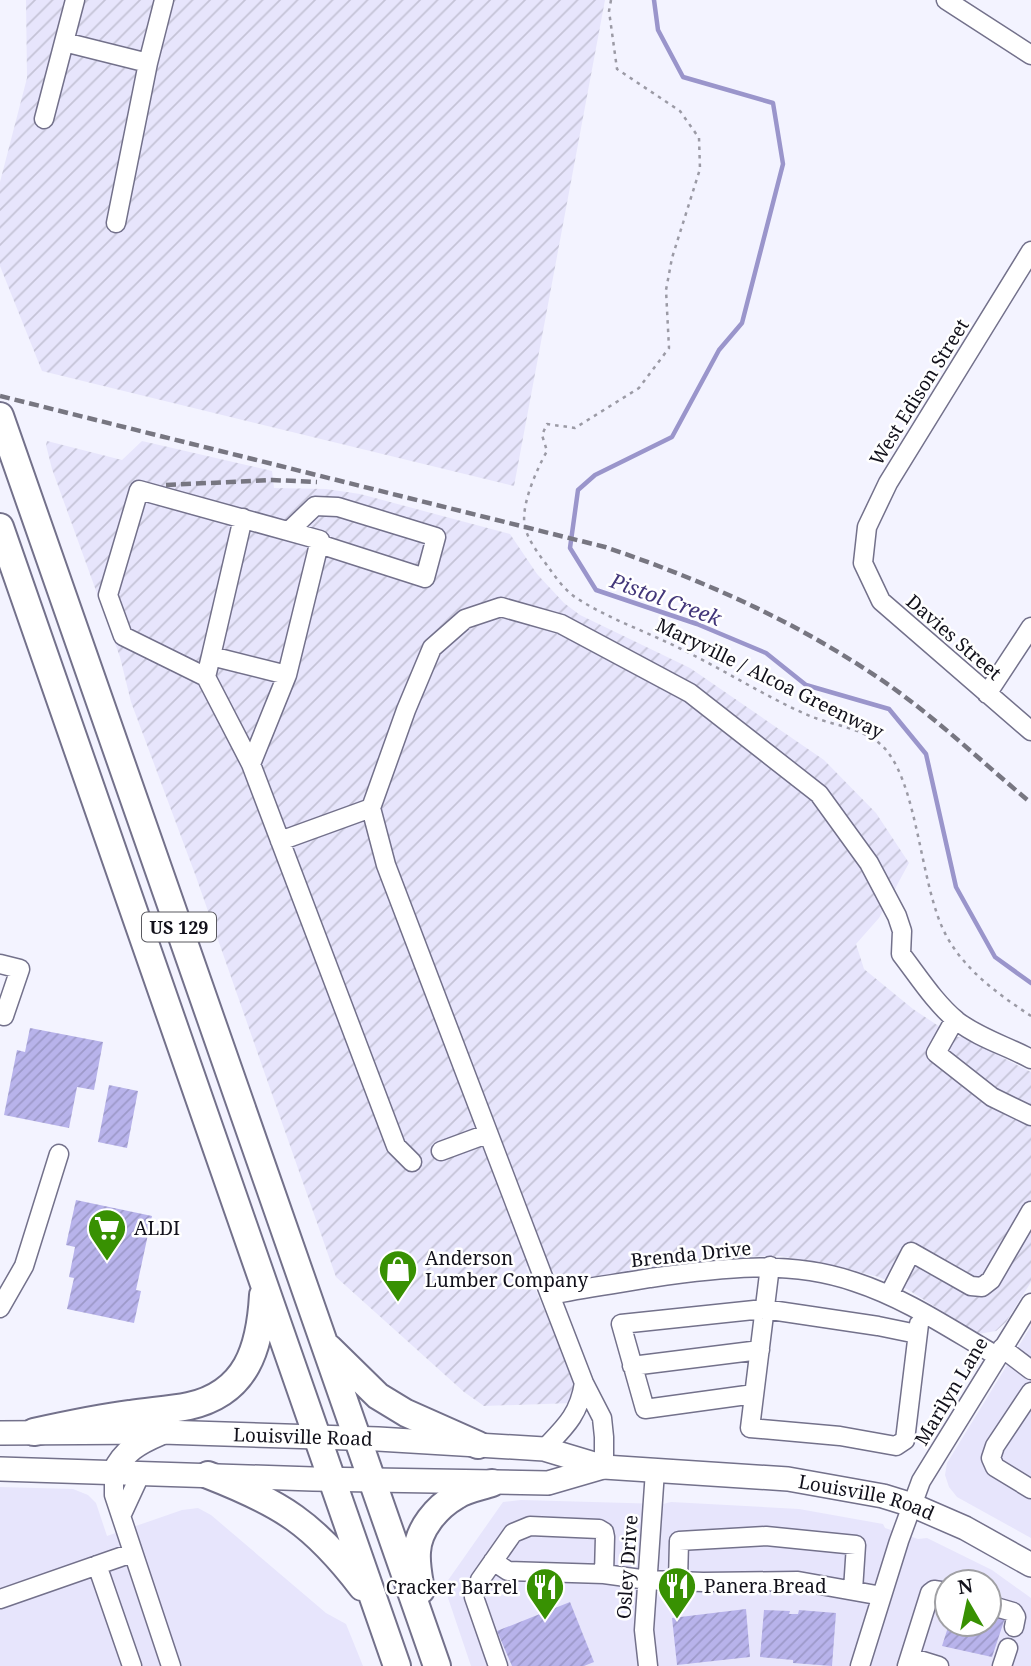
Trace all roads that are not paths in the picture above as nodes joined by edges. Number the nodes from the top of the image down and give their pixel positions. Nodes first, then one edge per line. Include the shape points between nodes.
1 (75, 0) edge
2 (164, 0) edge
3 (950, 1) edge
4 (64, 42) junction
5 (1031, 55) edge
6 (148, 63) junction
7 (44, 119) dead end
8 (116, 223) dead end
9 (1031, 251) edge
10 (0, 416) edge
11 (243, 519) junction
12 (0, 527) edge
13 (289, 531) junction
14 (319, 544) junction
15 (863, 563) joint
16 (1031, 627) edge
17 (211, 656) junction
18 (287, 676) junction
19 (206, 677) junction
20 (987, 694) junction
21 (1031, 731) edge
22 (251, 764) junction
23 (371, 808) junction
24 (280, 841) junction
25 (0, 964) edge
26 (0, 1015) edge
27 (955, 1019) junction
28 (1031, 1059) edge
29 (1031, 1116) edge
30 (487, 1134) junction
31 (442, 1151) dead end
32 (59, 1154) dead end
33 (412, 1162) dead end
34 (1031, 1211) edge
35 (770, 1266) junction
36 (264, 1283) junction
37 (550, 1295) junction
38 (889, 1295) junction
39 (1031, 1303) edge
40 (0, 1308) edge
41 (764, 1309) junction
42 (922, 1311) junction
43 (917, 1334) junction
44 (324, 1343) junction
45 (760, 1350) junction
46 (999, 1352) junction
47 (632, 1366) junction
48 (1031, 1370) edge
49 (584, 1384) junction
50 (1031, 1392) edge
51 (754, 1394) junction
52 (34, 1432) junction
53 (162, 1432) junction
54 (0, 1433) edge
55 (317, 1437) junction
56 (356, 1438) junction
57 (478, 1445) junction
58 (544, 1449) junction
59 (604, 1467) junction
60 (0, 1469) edge
61 (655, 1471) junction
62 (114, 1472) junction
63 (141, 1473) junction
64 (208, 1475) junction
65 (332, 1480) junction
66 (371, 1480) junction
67 (492, 1483) junction
68 (1031, 1489) edge
69 (912, 1505) junction
70 (122, 1514) junction
71 (132, 1553) junction
72 (493, 1561) junction
73 (97, 1565) junction
74 (1031, 1565) edge
75 (604, 1574) junction
76 (648, 1580) junction
77 (678, 1581) junction
78 (853, 1590) junction
79 (933, 1592) edge
80 (882, 1595) junction
81 (0, 1599) edge
82 (375, 1603) junction
83 (1003, 1609) edge
84 (1014, 1627) dead end
85 (1008, 1648) dead end
86 (433, 1657) edge
87 (908, 1662) edge
88 (167, 1665) edge
89 (132, 1666) edge
90 (397, 1666) edge
91 (498, 1666) edge
92 (648, 1666) edge
93 (860, 1666) edge
94 (939, 1666) edge
95 (1002, 1666) edge

1 - 4 street
2 - 6 street
3 - 5 street
4 - 6 street
4 - 7 street
6 - 8 street
9 - 15 street, West Edison Street via 888,484 867,527
10 - 44 highway, US 129
11 - 13 street
11 - 17 street
11 - 19 street via 139,490 108,595 123,636
12 - 36 highway, US 129
13 - 14 street via 320,540
13 - 14 street via 315,506 338,507 436,537 425,578
14 - 18 street
15 - 20 street, Davies Street via 881,601
16 - 20 street
17 - 18 street
17 - 19 street
18 - 22 street
19 - 22 street
20 - 21 street, Davies Street
22 - 24 street
23 - 24 street
23 - 27 street via 432,648 465,619 501,607 561,624 690,693 818,794 869,863 898,916 901,954
23 - 30 street via 386,865
24 - 33 street via 396,1146
25 - 26 street via 20,969 4,1016
27 - 28 street
27 - 29 street via 936,1053 992,1097
30 - 31 street
30 - 37 street
32 - 40 street via 24,1266
34 - 38 street via 991,1280 982,1287 971,1286 911,1252
35 - 37 street, Brenda Drive via 687,1272
35 - 38 street, Brenda Drive via 824,1273
35 - 41 street
36 - 52 highway via 261,1329 254,1353 227,1389 190,1406
36 - 55 highway, US 129
37 - 49 street
38 - 42 street, Brenda Drive
39 - 46 street, Marilyn Lane
41 - 43 street
41 - 45 street
41 - 47 street via 621,1324
42 - 43 street
42 - 46 street, Brenda Drive
43 - 51 street via 905,1440 896,1446 750,1428
44 - 56 highway, US 129
44 - 57 highway via 378,1396
45 - 47 street
45 - 51 street
46 - 48 street, Brenda Drive
46 - 69 street, Marilyn Lane via 921,1481
47 - 51 street via 645,1409
49 - 58 street via 577,1412
49 - 59 street via 602,1418
50 - 68 street via 991,1458 995,1467
52 - 53 main road, Louisville Road
52 - 54 main road, Louisville Road
53 - 55 main road, Louisville Road
53 - 62 main road via 129,1449
55 - 56 main road, Louisville Road
55 - 65 highway, US 129
56 - 57 main road, Louisville Road
56 - 66 highway, US 129
57 - 58 main road, Louisville Road
58 - 59 main road, Louisville Road
59 - 61 main road, Louisville Road
59 - 67 main road, Louisville Road via 548,1483
60 - 62 main road, Louisville Road
61 - 69 main road, Louisville Road via 788,1479
61 - 76 street, Osley Drive
62 - 63 main road, Louisville Road
62 - 70 street via 114,1495
63 - 64 main road, Louisville Road
63 - 70 street
64 - 65 main road, Louisville Road
64 - 82 highway via 299,1518 326,1542
65 - 66 main road, Louisville Road
65 - 82 highway, US 129
66 - 67 main road, Louisville Road
66 - 86 highway, US 129
67 - 86 highway via 458,1494 418,1539 418,1567
69 - 74 main road, Louisville Road
69 - 80 street, Marilyn Lane
70 - 71 street
71 - 73 street
71 - 88 street
72 - 75 street via 508,1572
72 - 75 street via 521,1528 599,1529 606,1537
72 - 91 street via 474,1597
73 - 81 street
73 - 89 street
75 - 76 street
76 - 77 street
76 - 92 street, Osley Drive via 644,1630
77 - 78 street via 799,1581
77 - 78 street via 679,1541 766,1536 856,1545
78 - 80 street
79 - 87 street
80 - 93 street, Marilyn Lane
82 - 90 highway, US 129
83 - 84 street via 1013,1612
85 - 95 street
87 - 94 street

